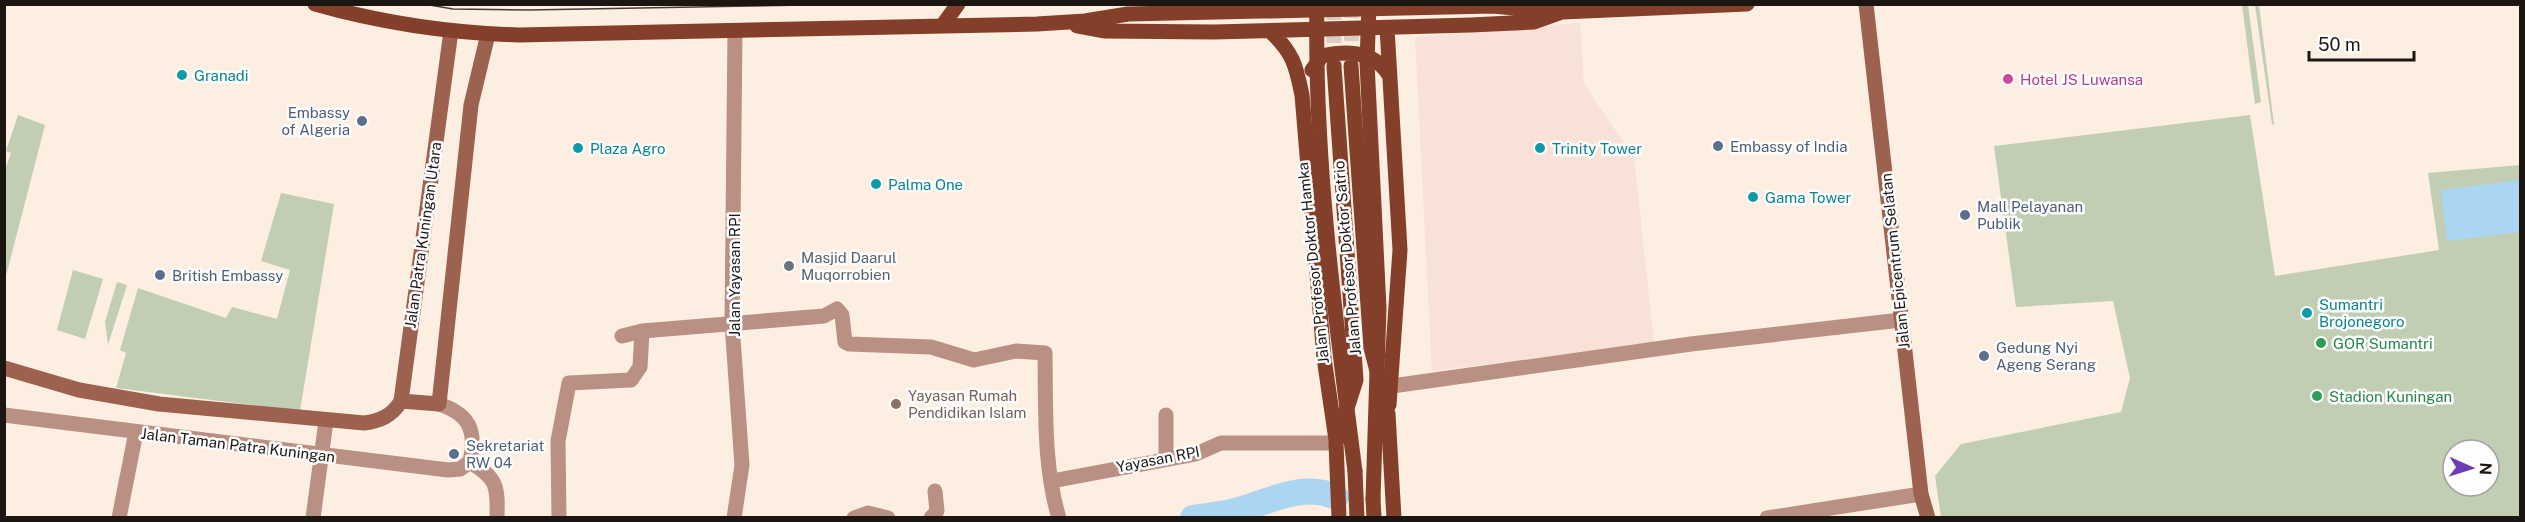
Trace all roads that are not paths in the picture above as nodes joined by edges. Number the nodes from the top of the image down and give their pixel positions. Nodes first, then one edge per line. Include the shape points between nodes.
1 (315, 4) edge
2 (958, 4) edge
3 (1317, 4) edge
4 (1369, 4) edge
5 (1747, 4) edge
6 (1866, 4) edge
7 (1562, 8) edge
8 (1053, 23) junction
9 (942, 26) junction
10 (1387, 28) junction
11 (451, 31) junction
12 (1270, 31) junction
13 (735, 32) junction
14 (488, 34) junction
15 (1334, 66) tunnel mouth
16 (1351, 66) tunnel mouth
17 (1389, 75) junction
18 (1302, 95) junction
19 (1901, 320) junction
20 (732, 324) junction
21 (642, 331) junction
22 (622, 336) dead end
23 (4, 368) edge
24 (1392, 386) junction
25 (401, 401) junction
26 (439, 404) junction
27 (1388, 414) junction
28 (4, 415) edge
29 (1166, 415) dead end
30 (326, 421) junction
31 (136, 432) junction
32 (1336, 443) junction
33 (318, 456) junction
34 (1166, 458) junction
35 (470, 462) junction
36 (1052, 481) junction
37 (935, 490) dead end
38 (1921, 494) junction
39 (1791, 516) edge
40 (119, 518) edge
41 (313, 518) edge
42 (498, 518) edge
43 (559, 518) edge
44 (734, 518) edge
45 (854, 518) edge
46 (888, 518) edge
47 (931, 518) edge
48 (1059, 518) edge
49 (1339, 518) edge
50 (1357, 518) edge
51 (1374, 518) edge
52 (1394, 518) edge
53 (1767, 518) edge
54 (1928, 518) edge

1 - 11 main road via 393,23
2 - 9 main road
3 - 50 main road, Jalan Profesor Doktor Hamka, bridge via 1319,138
4 - 51 main road, bridge via 1367,63 1379,308
5 - 7 main road
6 - 19 street, Jalan Epicentrum Selatan
7 - 8 main road via 1128,14
7 - 10 main road via 1534,22
8 - 9 main road
8 - 12 main road via 1104,31
9 - 13 main road
10 - 12 main road
10 - 17 main road
11 - 14 main road
11 - 25 street, Jalan Patra Kuningan Utara
12 - 18 main road via 1296,64
13 - 14 main road
13 - 20 street, Jalan Yayasan RPI
14 - 26 street, Jalan Patra Kuningan Utara via 471,105
15 - 32 main road, Jalan Profesor Doktor Satrio via 1356,380
16 - 27 main road, Jalan Profesor Doktor Satrio via 1371,348
17 - 18 main road via 1375,58 1322,56 1308,75
17 - 24 main road via 1400,250
18 - 32 main road via 1324,358
19 - 24 street via 1691,344
19 - 38 street, Jalan Epicentrum Selatan
20 - 21 street
20 - 36 street via 824,316 837,309 842,315 845,342 849,344 931,347 974,360 1016,351 1045,353
20 - 44 street, Jalan Yayasan RPI via 742,443
21 - 22 street
21 - 43 street via 640,367 631,381 568,382 558,441
23 - 30 street, Jalan Taman Patra Kuningan via 80,390 159,404
24 - 27 main road
25 - 26 street
25 - 30 street, Jalan Taman Patra Kuningan via 391,414 373,422
26 - 35 street via 457,410 466,420 472,434
27 - 52 main road, Jalan Profesor Doktor Satrio
28 - 31 street, Jalan Taman Patra Kuningan
29 - 34 street
30 - 33 street
31 - 33 street, Jalan Taman Patra Kuningan
31 - 40 street
32 - 34 street, Yayasan RPI via 1221,443 1196,454
32 - 49 main road, Jalan Profesor Doktor Satrio
33 - 35 street, Jalan Taman Patra Kuningan via 448,470 460,469
33 - 41 street
34 - 36 street, Yayasan RPI
35 - 42 street via 494,481
36 - 48 street
37 - 47 street via 937,511
38 - 39 street
38 - 54 street, Jalan Epicentrum Selatan
39 - 53 street
45 - 46 street via 868,513

